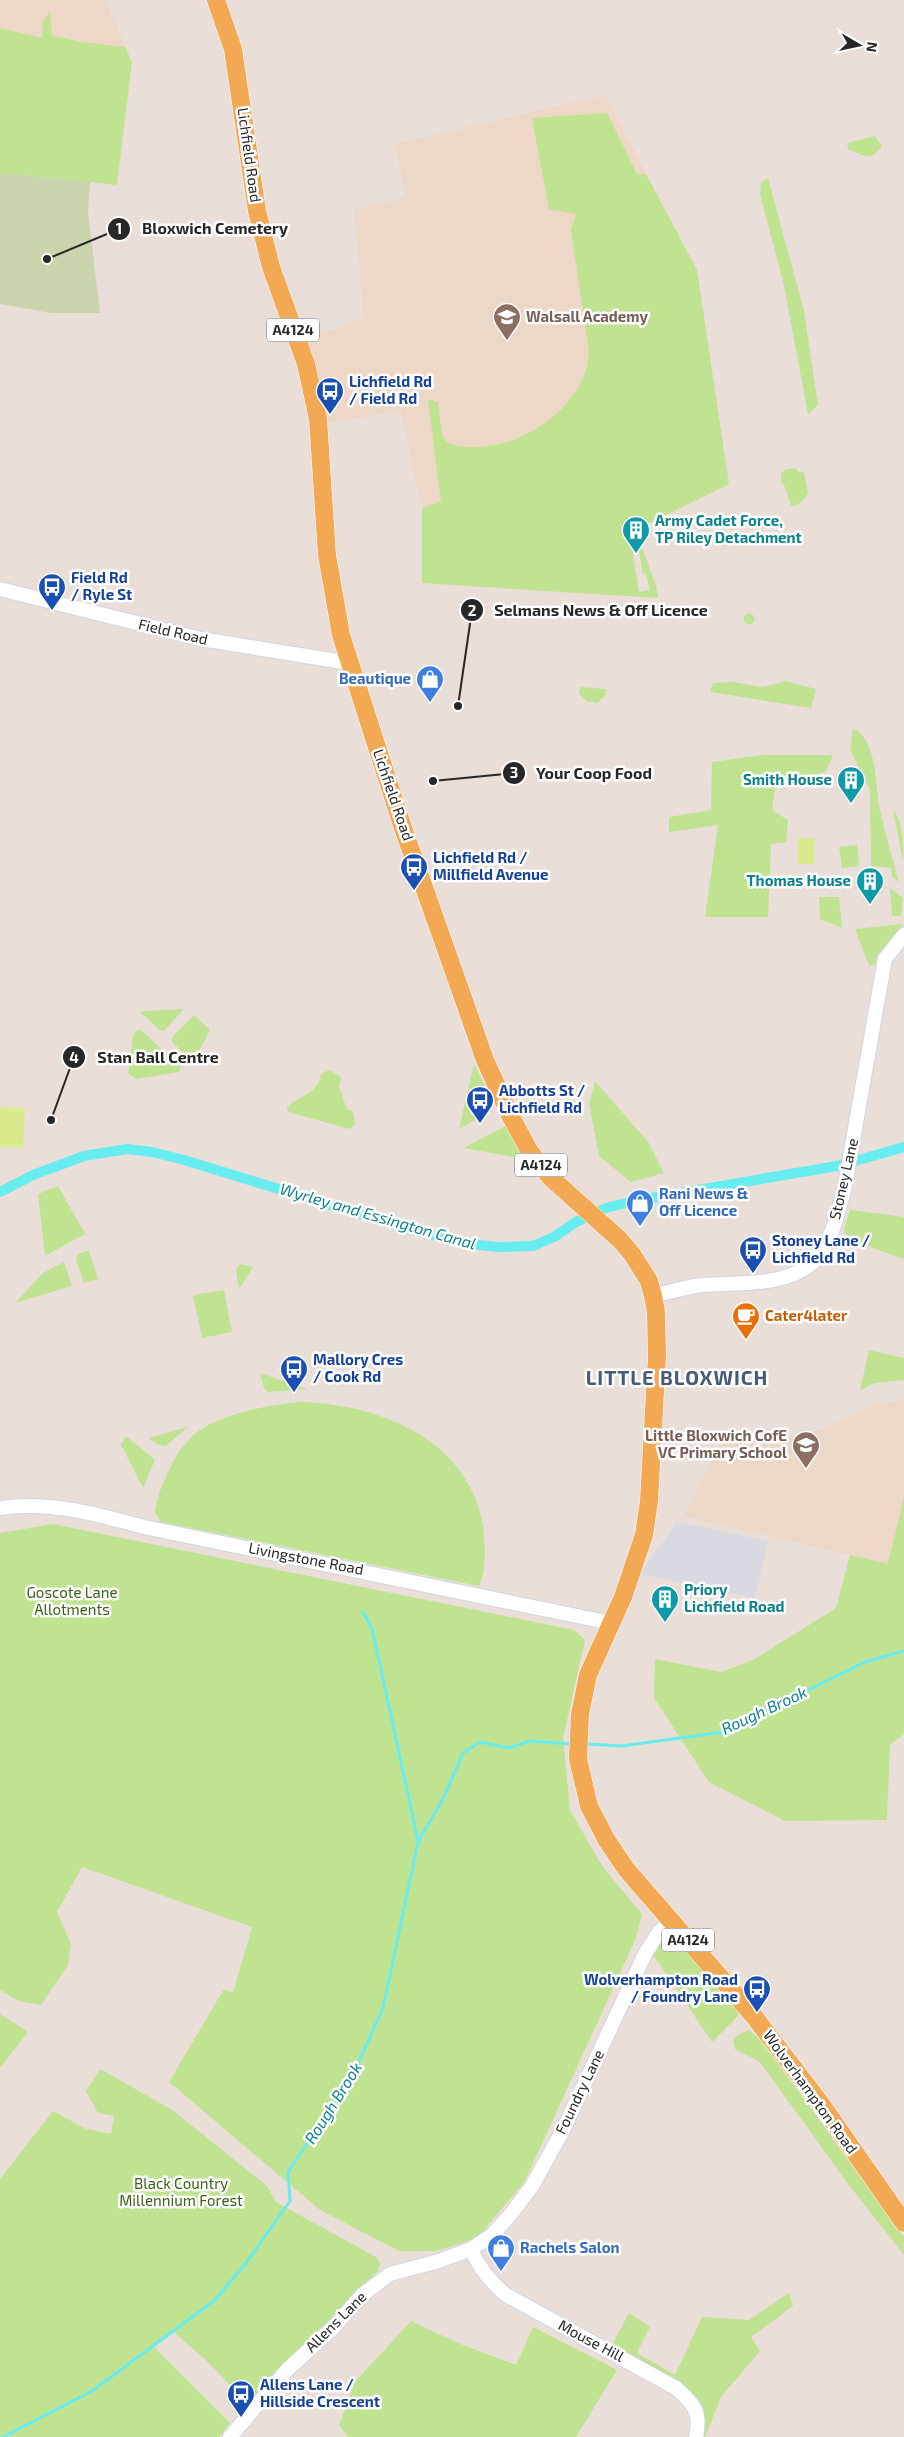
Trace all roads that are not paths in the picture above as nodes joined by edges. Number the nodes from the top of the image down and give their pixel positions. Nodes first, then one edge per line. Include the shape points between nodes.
1 (216, 0) edge
2 (0, 589) edge
3 (349, 663) junction
4 (904, 935) edge
5 (653, 1296) junction
6 (0, 1508) edge
7 (611, 1624) junction
8 (671, 1922) junction
9 (904, 2223) edge
10 (471, 2249) junction
11 (230, 2437) edge
12 (696, 2437) edge

1 - 3 main road, Lichfield Road / A4124 via 232,49 257,211 270,267 306,364 318,419 327,556
2 - 3 street, Field Road via 201,639
3 - 5 main road, Lichfield Road / A4124 via 484,1060 530,1152 551,1178 632,1254 649,1281
4 - 5 street, Stoney Lane via 886,959 845,1184 828,1239 815,1260 798,1273 778,1278 684,1288
5 - 7 main road, Lichfield Road / A4124 via 657,1356 649,1501 644,1535
6 - 7 street, Livingstone Road via 30,1505 98,1514 144,1527
7 - 8 main road, Wolverhampton Road / A4124 via 588,1675 580,1714 578,1759 589,1806 606,1839 626,1869
8 - 9 main road, Wolverhampton Road / A4124 via 758,2022 821,2104
8 - 10 street, Foundry Lane via 659,1932 645,1954 563,2130 532,2186 492,2235
10 - 11 street, Allens Lane via 390,2274 362,2295 334,2327 287,2370
10 - 12 street, Mouse Hill via 478,2266 506,2295 676,2388 696,2410 699,2422

